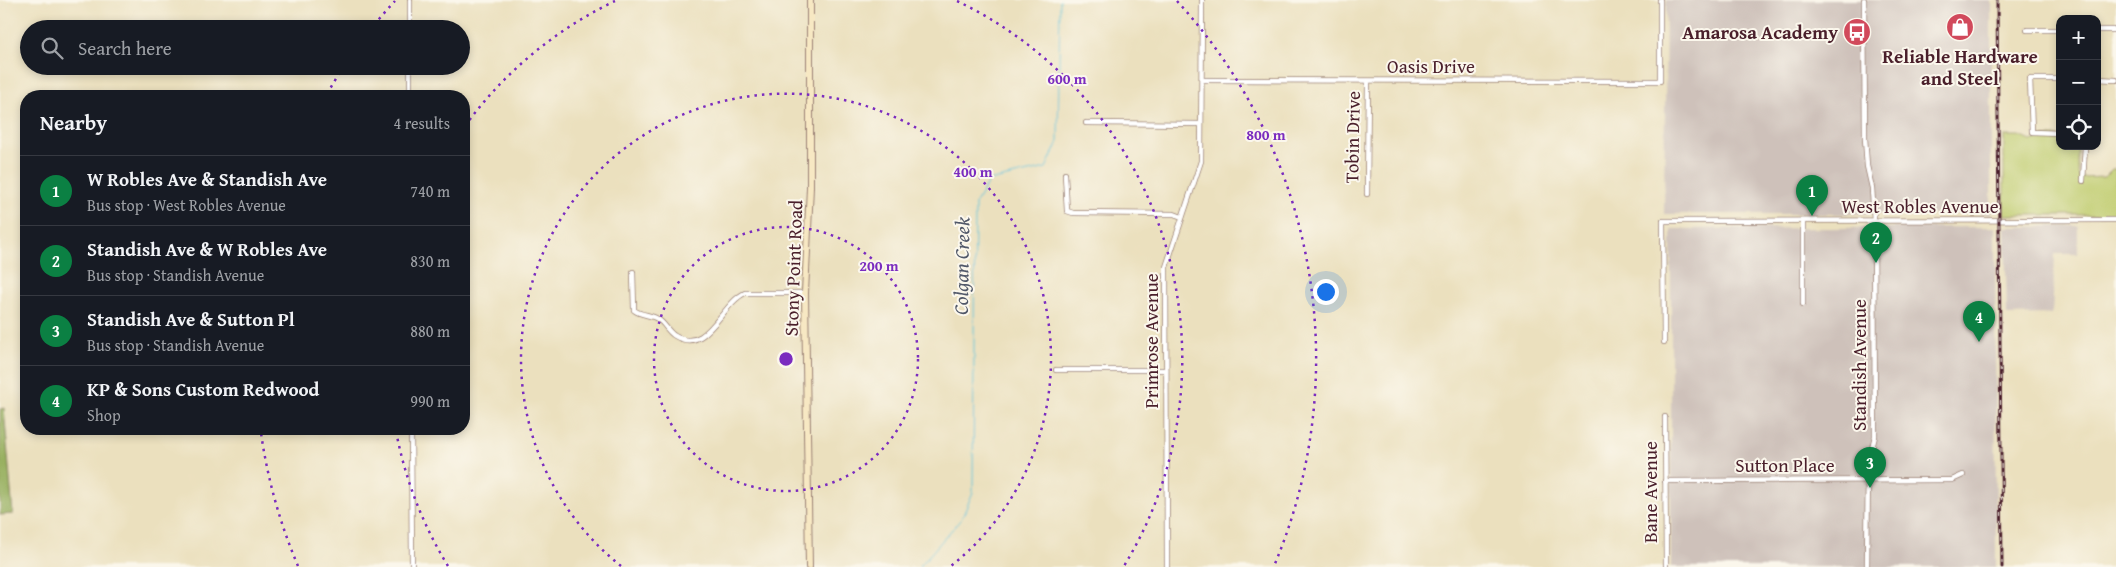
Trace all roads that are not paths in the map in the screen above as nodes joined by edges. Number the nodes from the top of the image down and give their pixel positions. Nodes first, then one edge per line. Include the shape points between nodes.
1 (410, 0) edge
2 (810, 0) edge
3 (1202, 0) edge
4 (1660, 0) edge
5 (1864, 0) edge
6 (410, 20) edge
7 (2027, 30) dead end
8 (2056, 30) edge
9 (2101, 30) edge
10 (2116, 30) edge
11 (410, 75) edge
12 (2056, 79) edge
13 (1202, 80) junction
14 (2101, 80) edge
15 (2116, 80) edge
16 (1368, 81) junction
17 (410, 90) edge
18 (1086, 123) dead end
19 (1201, 124) junction
20 (2056, 133) edge
21 (2085, 150) edge
22 (1065, 174) dead end
23 (2083, 181) dead end
24 (1366, 194) dead end
25 (2083, 213) dead end
26 (1182, 217) junction
27 (2083, 220) junction
28 (2116, 220) edge
29 (1803, 222) junction
30 (1874, 222) junction
31 (634, 272) dead end
32 (805, 293) junction
33 (1803, 304) dead end
34 (1664, 342) dead end
35 (1056, 370) dead end
36 (1166, 370) junction
37 (1665, 417) dead end
38 (411, 435) edge
39 (1963, 475) dead end
40 (1867, 480) junction
41 (1666, 481) junction
42 (412, 567) edge
43 (809, 567) edge
44 (1167, 567) edge
45 (1666, 567) edge
46 (1867, 567) edge

1 - 6 street
2 - 32 main road, Stony Point Road via 810,188
3 - 13 street, Primrose Avenue
4 - 16 street, Oasis Drive via 1660,80
5 - 30 street, Standish Avenue via 1865,138
7 - 8 street
9 - 10 street
11 - 17 street
12 - 20 street via 2030,79 2032,132
13 - 16 street, Oasis Drive
13 - 19 street, Primrose Avenue
14 - 15 street
16 - 24 street, Tobin Drive
18 - 19 street
19 - 26 street, Primrose Avenue via 1201,161
21 - 23 street
22 - 26 street via 1067,211 1174,214
25 - 27 street
26 - 36 street, Primrose Avenue via 1166,267
27 - 28 street, West Robles Avenue
27 - 30 street, West Robles Avenue
29 - 30 street, West Robles Avenue
29 - 33 street
29 - 34 street, West Robles Avenue via 1663,221
30 - 40 street, Standish Avenue via 1875,436
31 - 32 street via 634,310 660,320 670,332 682,339 697,339 705,335 729,305 745,293
32 - 43 main road, Stony Point Road
35 - 36 street
36 - 44 street, Primrose Avenue
37 - 41 street, Bane Avenue
38 - 42 street
39 - 40 street, Sutton Place via 1952,480
40 - 41 street, Sutton Place
40 - 46 street, Standish Avenue
41 - 45 street, Bane Avenue

